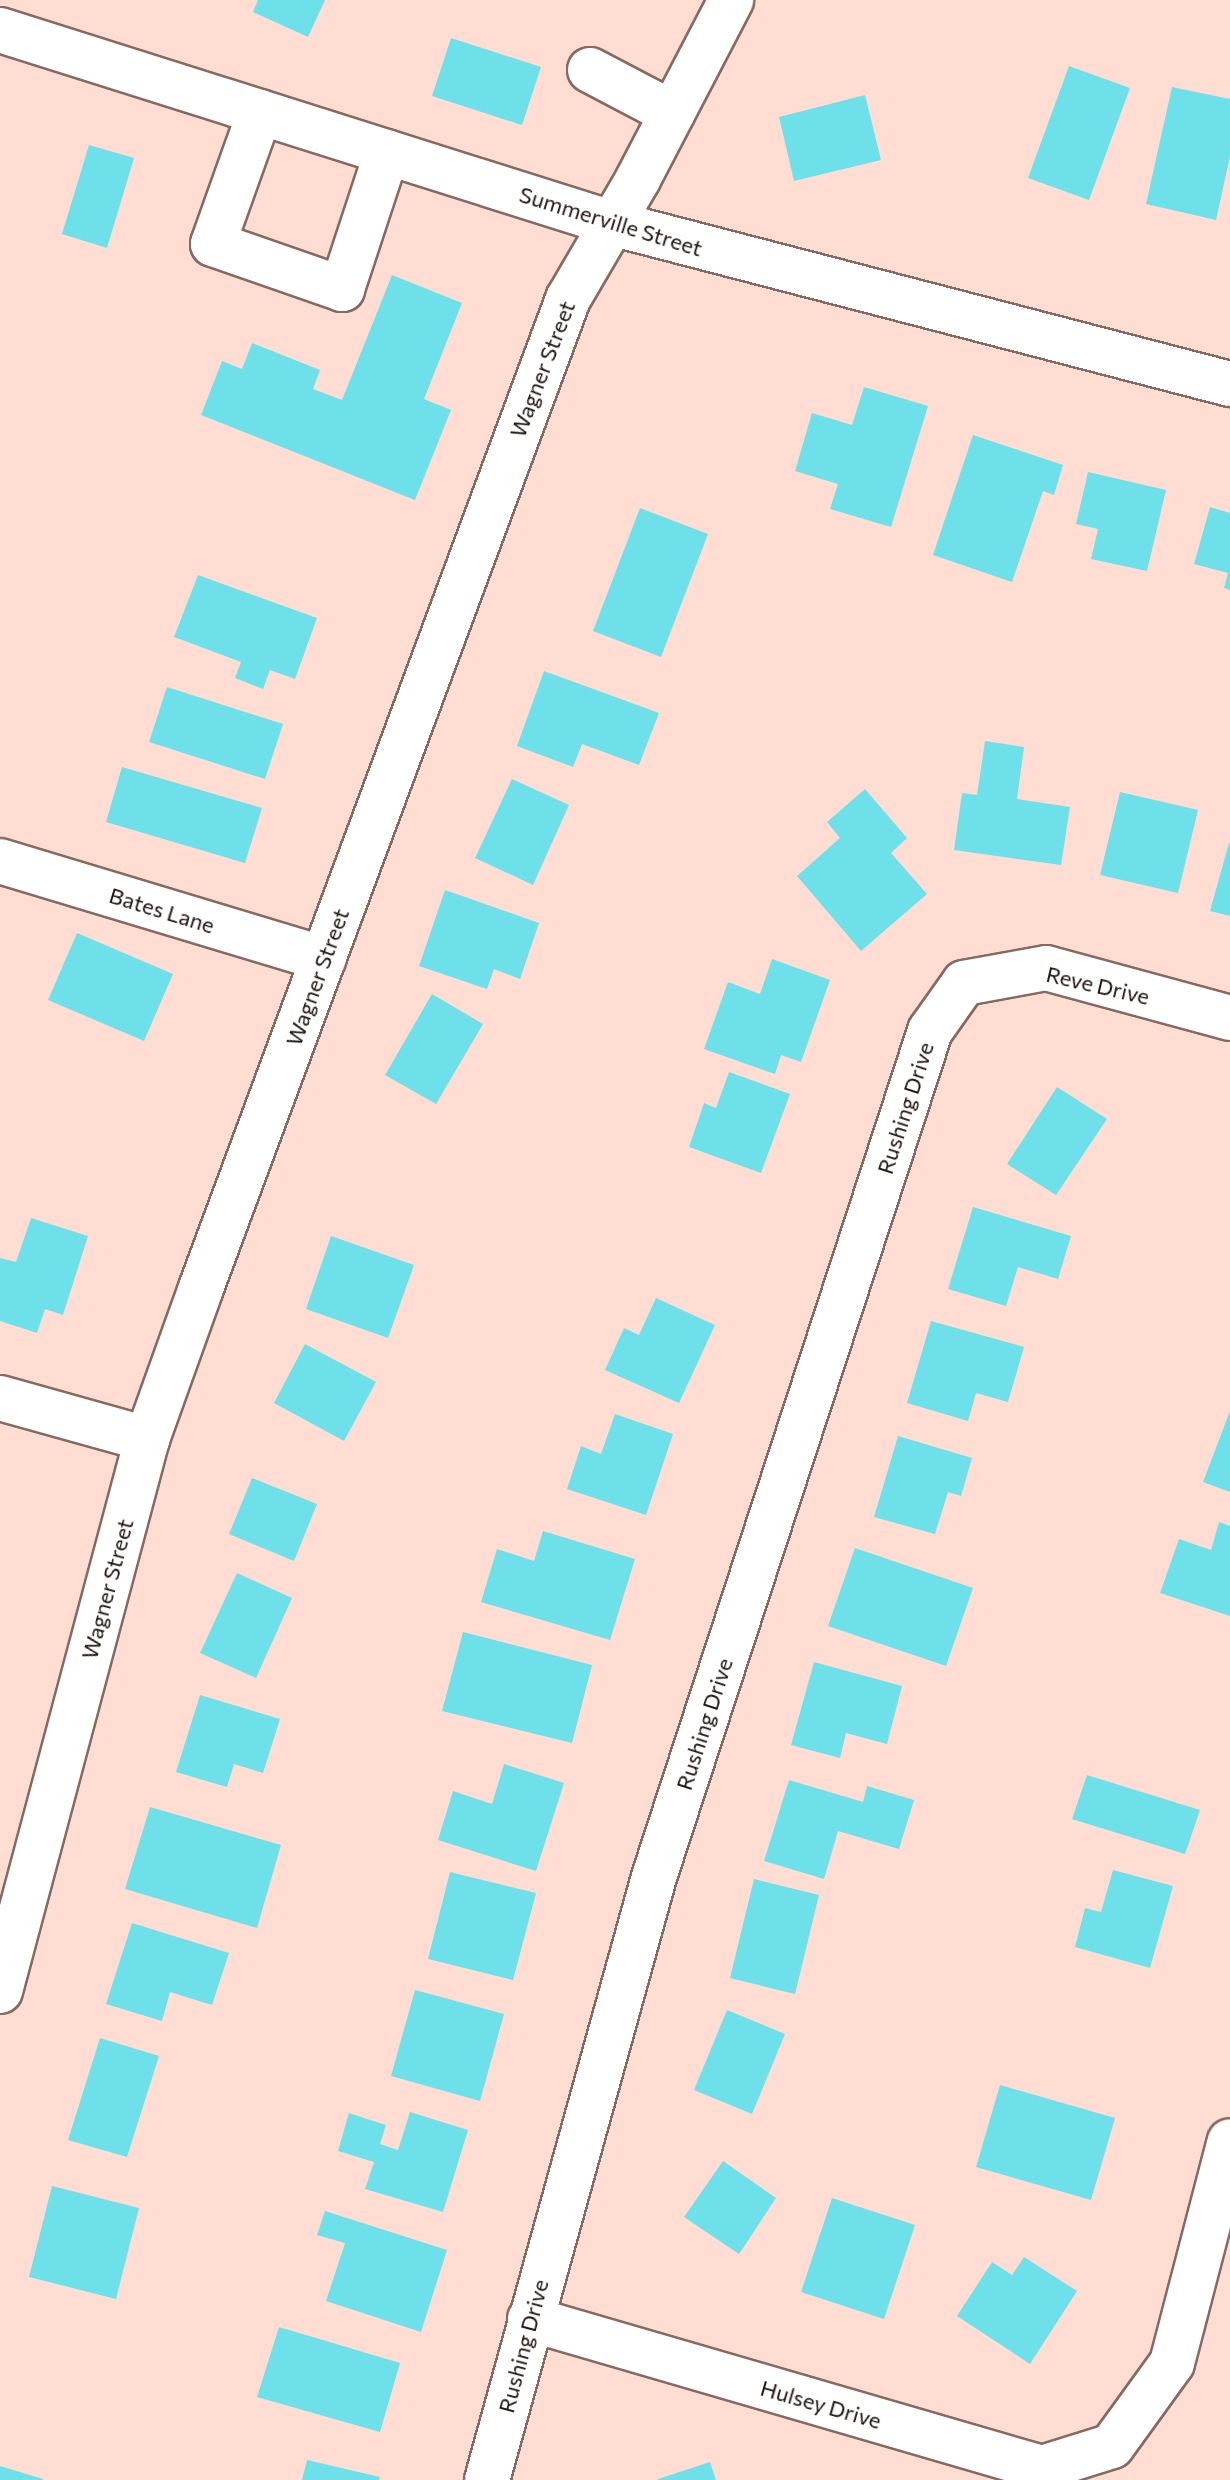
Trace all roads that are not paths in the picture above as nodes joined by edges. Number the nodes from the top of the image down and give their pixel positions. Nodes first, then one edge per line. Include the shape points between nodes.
1 (731, 0) edge
2 (0, 30) edge
3 (590, 70) dead end
4 (260, 112) junction
5 (672, 113) junction
6 (387, 152) junction
7 (611, 223) junction
8 (1230, 384) edge
9 (0, 861) edge
10 (324, 959) junction
11 (964, 983) joint
12 (1230, 1018) edge
13 (0, 1398) edge
14 (147, 1439) junction
15 (0, 1991) edge
16 (1230, 2141) edge
17 (530, 2319) junction
18 (487, 2480) edge

1 - 5 street, Wagner Street
2 - 4 street, Summerville Street
3 - 5 street
4 - 6 street, Summerville Street
4 - 6 street via 213,244 342,289
5 - 7 street, Wagner Street
6 - 7 street, Summerville Street
7 - 8 street, Summerville Street
7 - 10 street, Wagner Street via 568,299
9 - 10 street, Bates Lane
10 - 14 street, Wagner Street
11 - 12 street, Reve Drive via 1046,968
11 - 17 street, Rushing Drive via 930,1031 654,1877
13 - 14 street
14 - 15 street, Wagner Street
16 - 17 street, Hulsey Drive via 1172,2363 1112,2446 1042,2468
17 - 18 street, Rushing Drive

